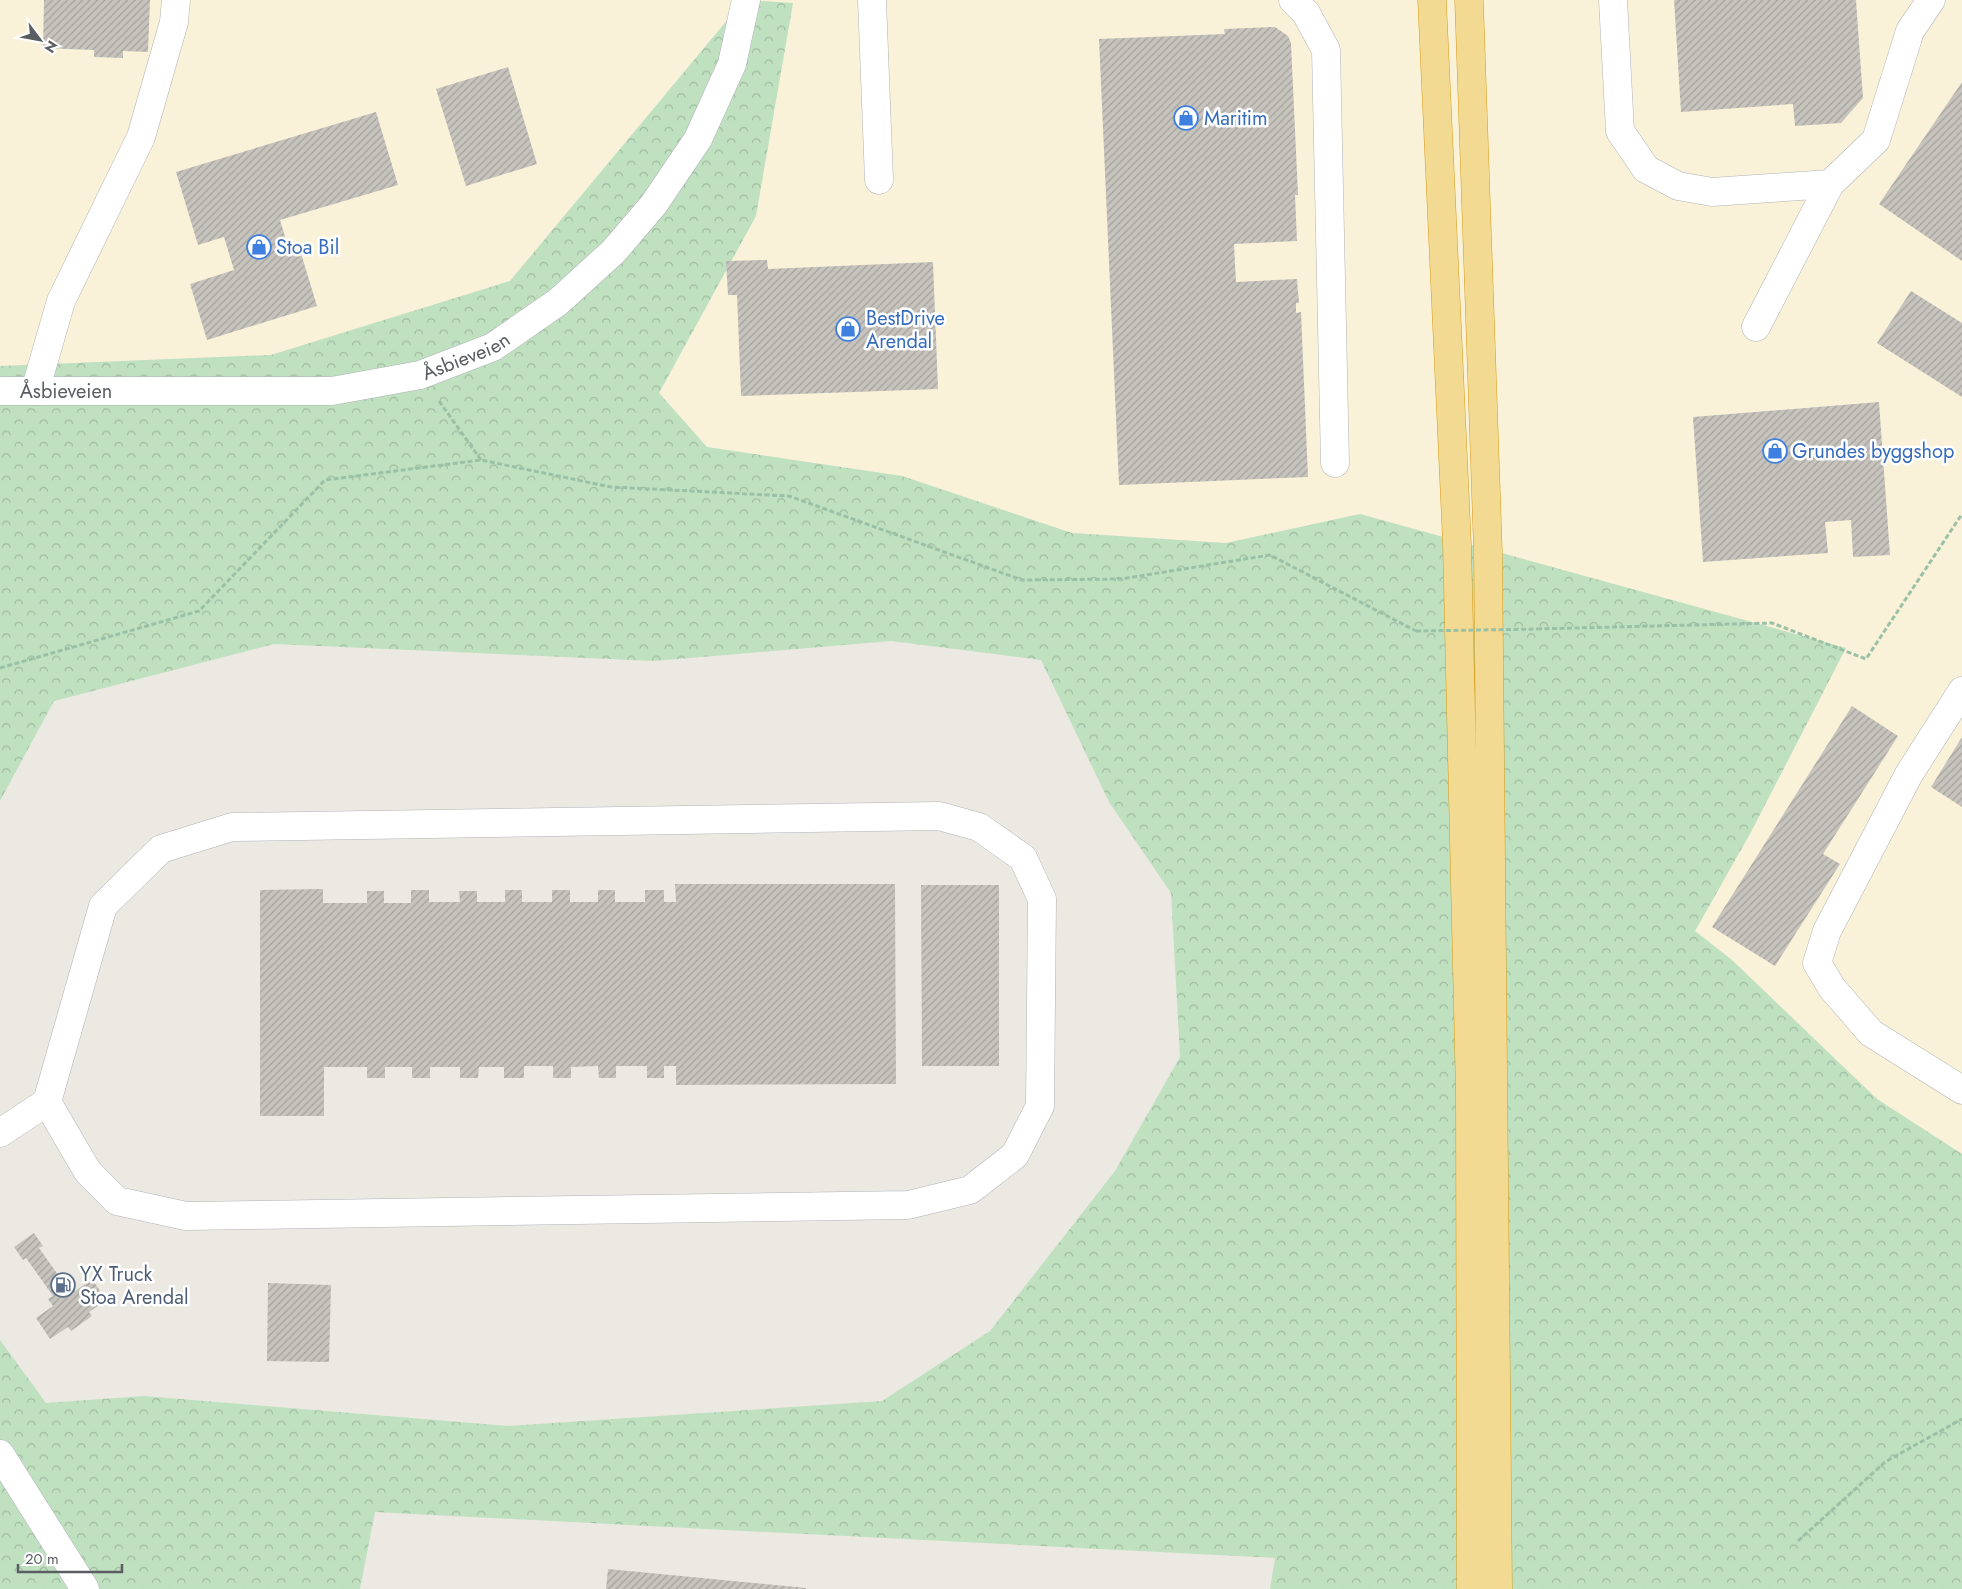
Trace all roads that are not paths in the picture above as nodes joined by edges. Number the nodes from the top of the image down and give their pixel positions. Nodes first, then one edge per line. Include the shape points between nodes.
1 (176, 0) edge
2 (746, 0) edge
3 (872, 0) edge
4 (1293, 0) edge
5 (1432, 0) edge
6 (1469, 0) edge
7 (1613, 0) edge
8 (1931, 0) edge
9 (879, 180) dead end
10 (1830, 184) junction
11 (1756, 327) dead end
12 (0, 391) edge
13 (35, 391) junction
14 (1335, 463) dead end
15 (1962, 691) edge
16 (1962, 1090) edge
17 (47, 1102) junction
18 (0, 1133) edge
19 (0, 1454) edge
20 (85, 1589) edge
21 (1471, 1589) edge
22 (1498, 1589) edge

1 - 13 street via 174,22 141,137 61,301
2 - 13 street, Åsbieveien via 732,64 698,139 654,204 613,252 558,302 493,347 420,374 332,392
3 - 9 street
4 - 14 street via 1306,13 1326,50
5 - 21 highway via 1458,584 1470,1093
6 - 22 highway via 1488,552
7 - 10 street via 1620,131 1646,169 1678,186 1712,192
8 - 10 street via 1910,31 1876,140
10 - 11 street
12 - 13 street, Åsbieveien
15 - 16 street via 1904,783 1827,931 1817,963 1832,988 1871,1033
17 - 17 street via 103,906 161,849 232,827 939,816 979,827 1023,858 1042,899 1040,1106 1015,1155 970,1190 908,1205 186,1216 117,1201 88,1172
17 - 18 street
19 - 20 street

